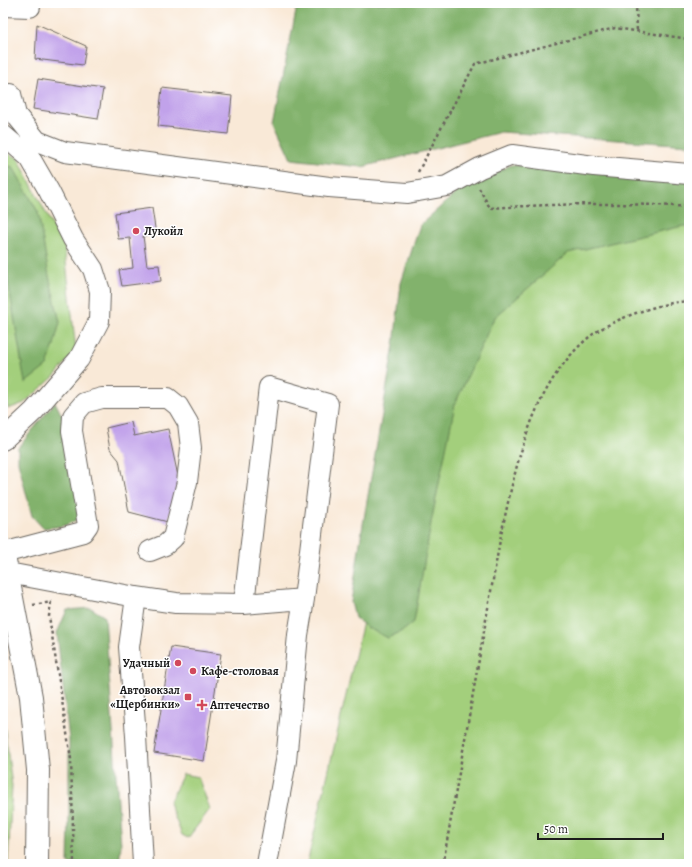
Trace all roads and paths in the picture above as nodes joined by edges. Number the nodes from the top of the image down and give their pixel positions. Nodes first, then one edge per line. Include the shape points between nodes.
1 (636, 3) edge
2 (3, 6) edge
3 (30, 8) dead end
4 (637, 32) junction
5 (689, 39) edge
6 (14, 94) edge
7 (3, 135) edge
8 (472, 173) junction
9 (689, 174) edge
10 (408, 193) junction
11 (689, 207) edge
12 (689, 301) edge
13 (3, 440) edge
14 (150, 551) dead end
15 (4, 560) edge
16 (136, 597) junction
17 (304, 599) junction
18 (57, 600) dead end
19 (51, 602) junction
20 (244, 604) junction
21 (14, 607) junction
22 (37, 864) edge
23 (74, 864) edge
24 (143, 864) edge
25 (267, 864) edge
26 (443, 864) edge

1 - 4 path
2 - 3 lane
4 - 5 path
4 - 10 path via 614,28 475,64
6 - 10 lane via 16,115 37,141 65,152 329,187
7 - 13 lane via 30,158 73,239 93,269 100,291 100,322 79,359 34,411
8 - 9 lane via 512,155 594,166
8 - 10 lane via 447,186
8 - 11 path via 490,208 569,204 654,204
12 - 26 path via 652,308 618,320 589,337 567,359 550,383 535,414 522,446 500,540
14 - 15 lane via 165,546 173,538 188,482 191,448 188,423 178,406 168,398 102,398 84,403 73,416 72,431 88,525 83,532
15 - 16 lane
15 - 21 main road
16 - 20 lane via 176,603
16 - 24 lane via 129,647
17 - 20 lane
17 - 20 lane via 328,404 269,387
17 - 25 lane via 286,761
18 - 19 path
19 - 21 path
19 - 23 path via 49,616 71,759
21 - 22 main road via 31,697 38,770

